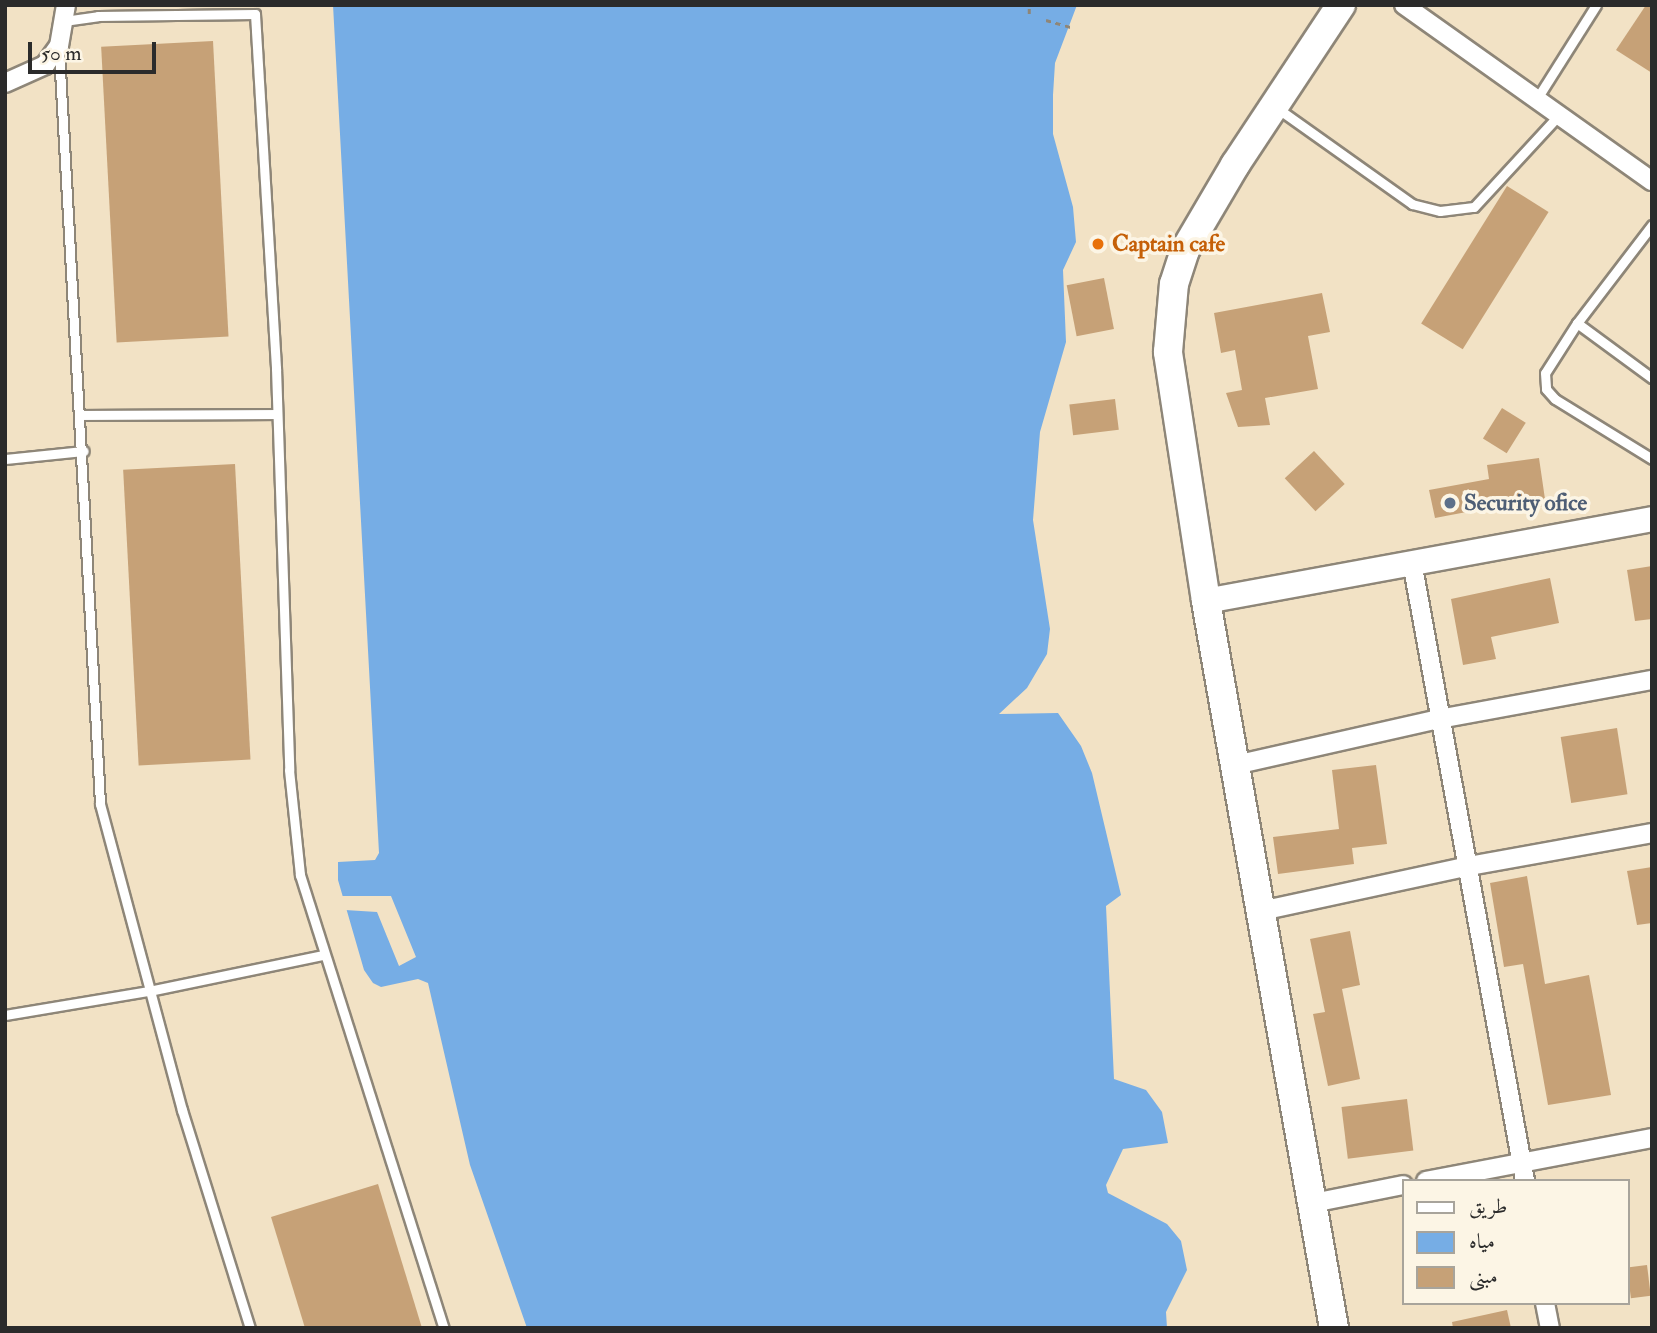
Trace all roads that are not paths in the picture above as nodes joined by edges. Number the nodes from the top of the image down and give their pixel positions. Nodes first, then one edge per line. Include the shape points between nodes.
1 (1342, 5) edge
2 (1404, 5) edge
3 (1596, 5) edge
4 (256, 9) edge
5 (65, 13) edge
6 (59, 46) junction
7 (5, 83) edge
8 (1535, 102) junction
9 (1274, 105) junction
10 (1557, 117) junction
11 (1652, 181) edge
12 (1652, 225) edge
13 (1641, 239) junction
14 (1652, 247) edge
15 (1577, 323) junction
16 (1652, 377) edge
17 (277, 414) junction
18 (82, 415) junction
19 (83, 451) junction
20 (5, 458) edge
21 (1652, 459) edge
22 (1652, 519) edge
23 (1412, 562) junction
24 (1206, 601) junction
25 (1652, 680) edge
26 (1439, 719) junction
27 (1235, 765) junction
28 (1652, 833) edge
29 (1469, 866) junction
30 (1261, 911) junction
31 (323, 955) junction
32 (149, 991) junction
33 (5, 1014) edge
34 (1652, 1138) edge
35 (1521, 1162) junction
36 (1436, 1179) edge
37 (1525, 1179) edge
38 (1402, 1185) edge
39 (1313, 1203) junction
40 (1545, 1305) edge
41 (250, 1328) edge
42 (444, 1328) edge
43 (1334, 1328) edge
44 (1550, 1328) edge

1 - 9 main road
2 - 8 street
3 - 8 lane
4 - 5 lane via 98,16
4 - 17 lane
5 - 6 street
6 - 7 street via 45,65
6 - 18 lane
8 - 10 street
9 - 10 lane via 1412,204 1440,211 1474,207
9 - 24 main road via 1185,250 1169,316 1174,406
10 - 11 street
12 - 13 lane
13 - 14 lane
13 - 15 lane
15 - 16 lane
15 - 21 lane via 1545,373 1546,389 1566,407
17 - 18 lane
17 - 31 lane via 289,770 300,875
18 - 19 lane
19 - 20 lane
19 - 32 lane via 100,804
22 - 23 street
23 - 24 street
23 - 26 street
24 - 27 main road
25 - 26 street
26 - 27 street
26 - 29 street
27 - 30 main road
28 - 29 street
29 - 30 street
29 - 35 street
30 - 39 main road
31 - 32 lane
31 - 42 lane
32 - 33 lane
32 - 41 lane
34 - 35 street
35 - 36 street
35 - 37 street
38 - 39 street
39 - 43 main road
40 - 44 street

